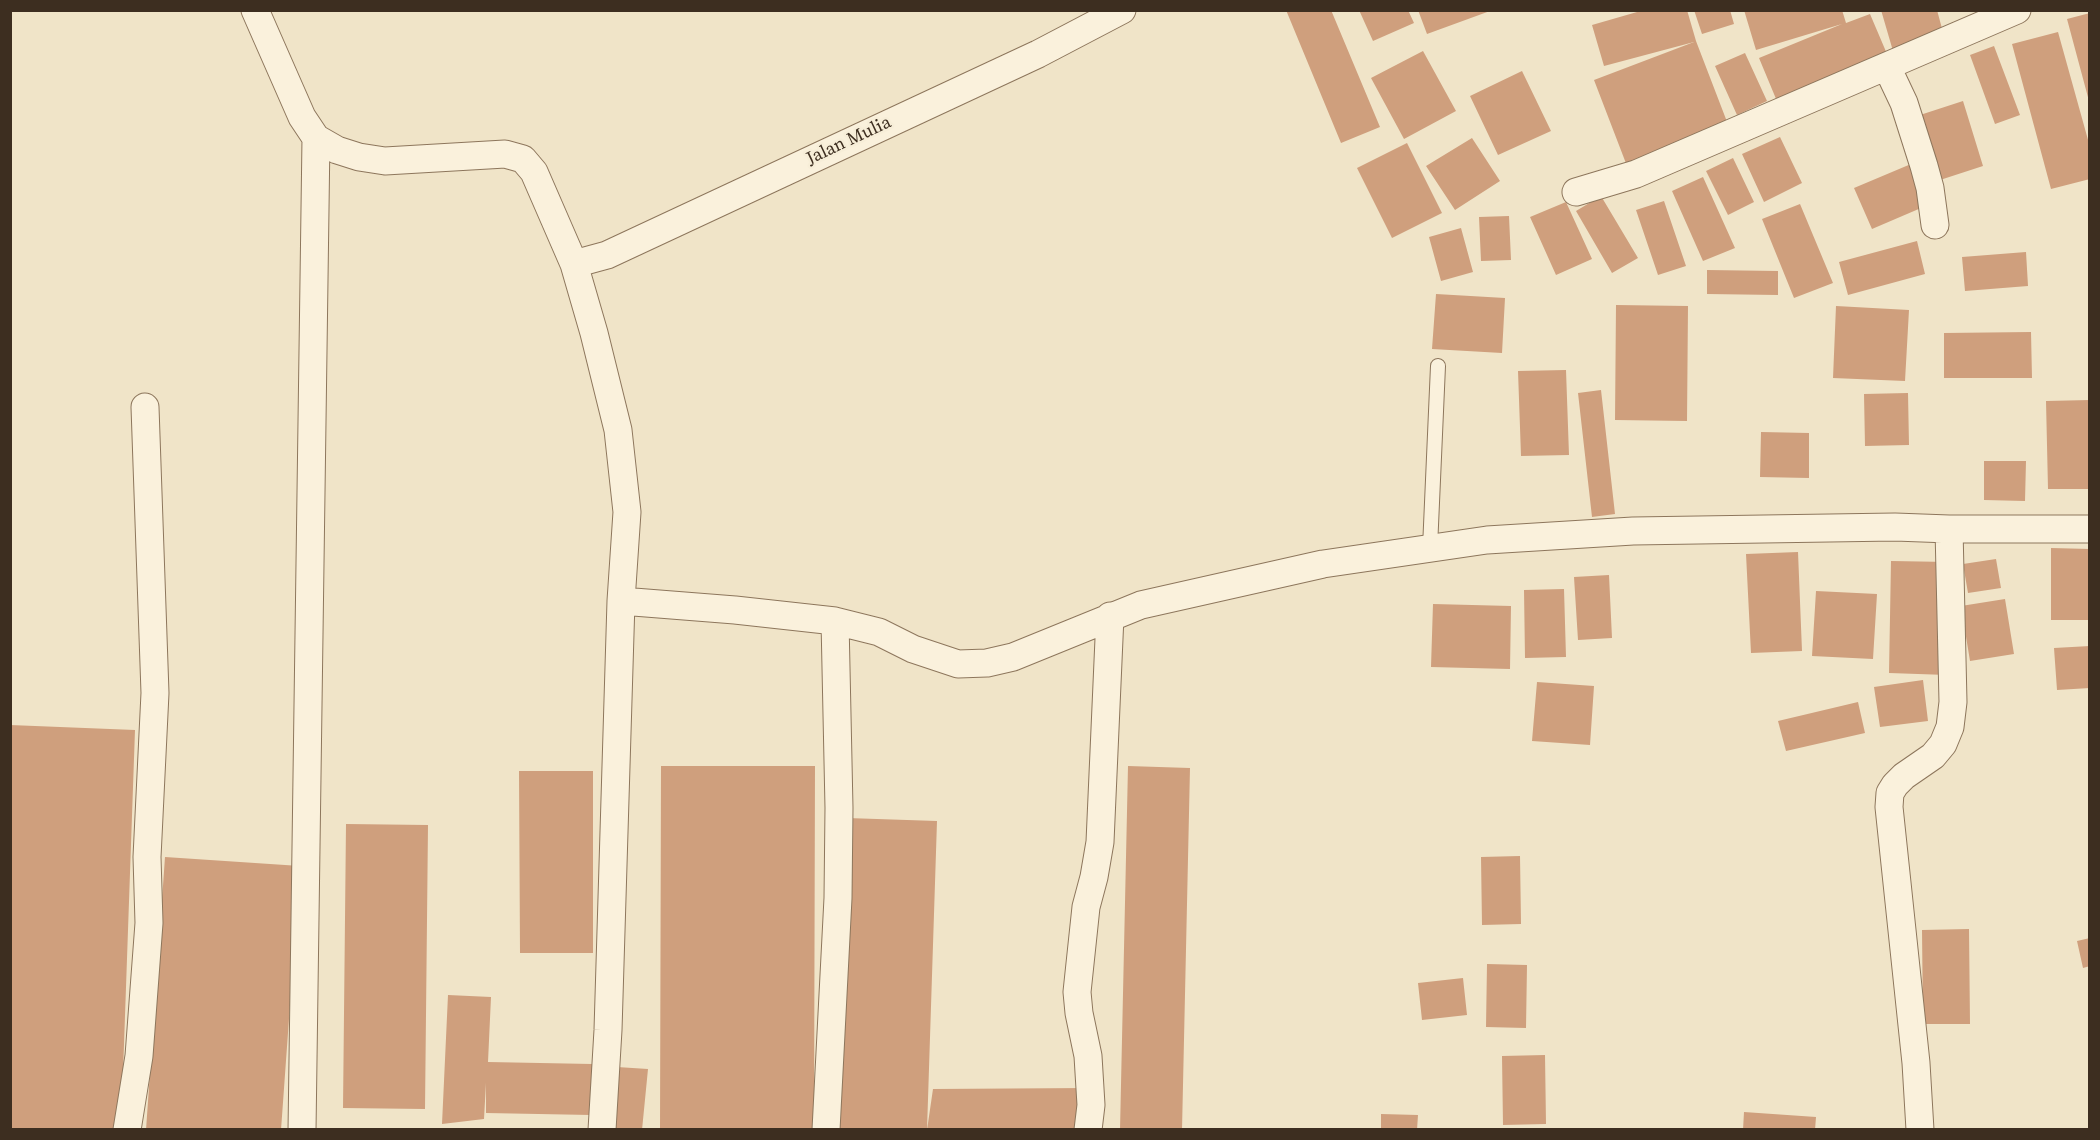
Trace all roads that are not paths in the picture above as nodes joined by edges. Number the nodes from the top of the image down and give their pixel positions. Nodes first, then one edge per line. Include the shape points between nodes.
1 (255, 10) edge
2 (1122, 10) edge
3 (2017, 10) edge
4 (1887, 67) junction
5 (316, 138) junction
6 (1576, 192) dead end
7 (1935, 225) dead end
8 (574, 264) junction
9 (1437, 366) dead end
10 (145, 407) dead end
11 (1949, 529) junction
12 (2090, 529) edge
13 (1430, 548) junction
14 (621, 601) junction
15 (1110, 616) junction
16 (835, 621) junction
17 (127, 1130) edge
18 (302, 1130) edge
19 (602, 1130) edge
20 (826, 1130) edge
21 (1088, 1130) edge
22 (1920, 1130) edge

1 - 5 street via 302,117
2 - 8 street, Jalan Mulia via 1038,54 608,255
3 - 4 street
4 - 6 street via 1636,174
4 - 7 street via 1904,103 1921,156
5 - 8 street via 337,150 385,161 506,154 523,159 534,172
5 - 18 street
8 - 14 street via 618,430 627,512
9 - 13 lane
10 - 17 street via 155,693 147,946 139,1056
11 - 12 street
11 - 13 street via 1633,531 1487,540
11 - 22 street via 1953,702 1950,727 1933,756 1895,785 1888,807
13 - 15 street via 1323,564 1141,605
14 - 16 street
14 - 19 street
15 - 16 street via 1013,657 958,664 913,650 879,632
15 - 21 street via 1100,843 1086,908 1077,992 1088,1056
16 - 20 street via 838,898

